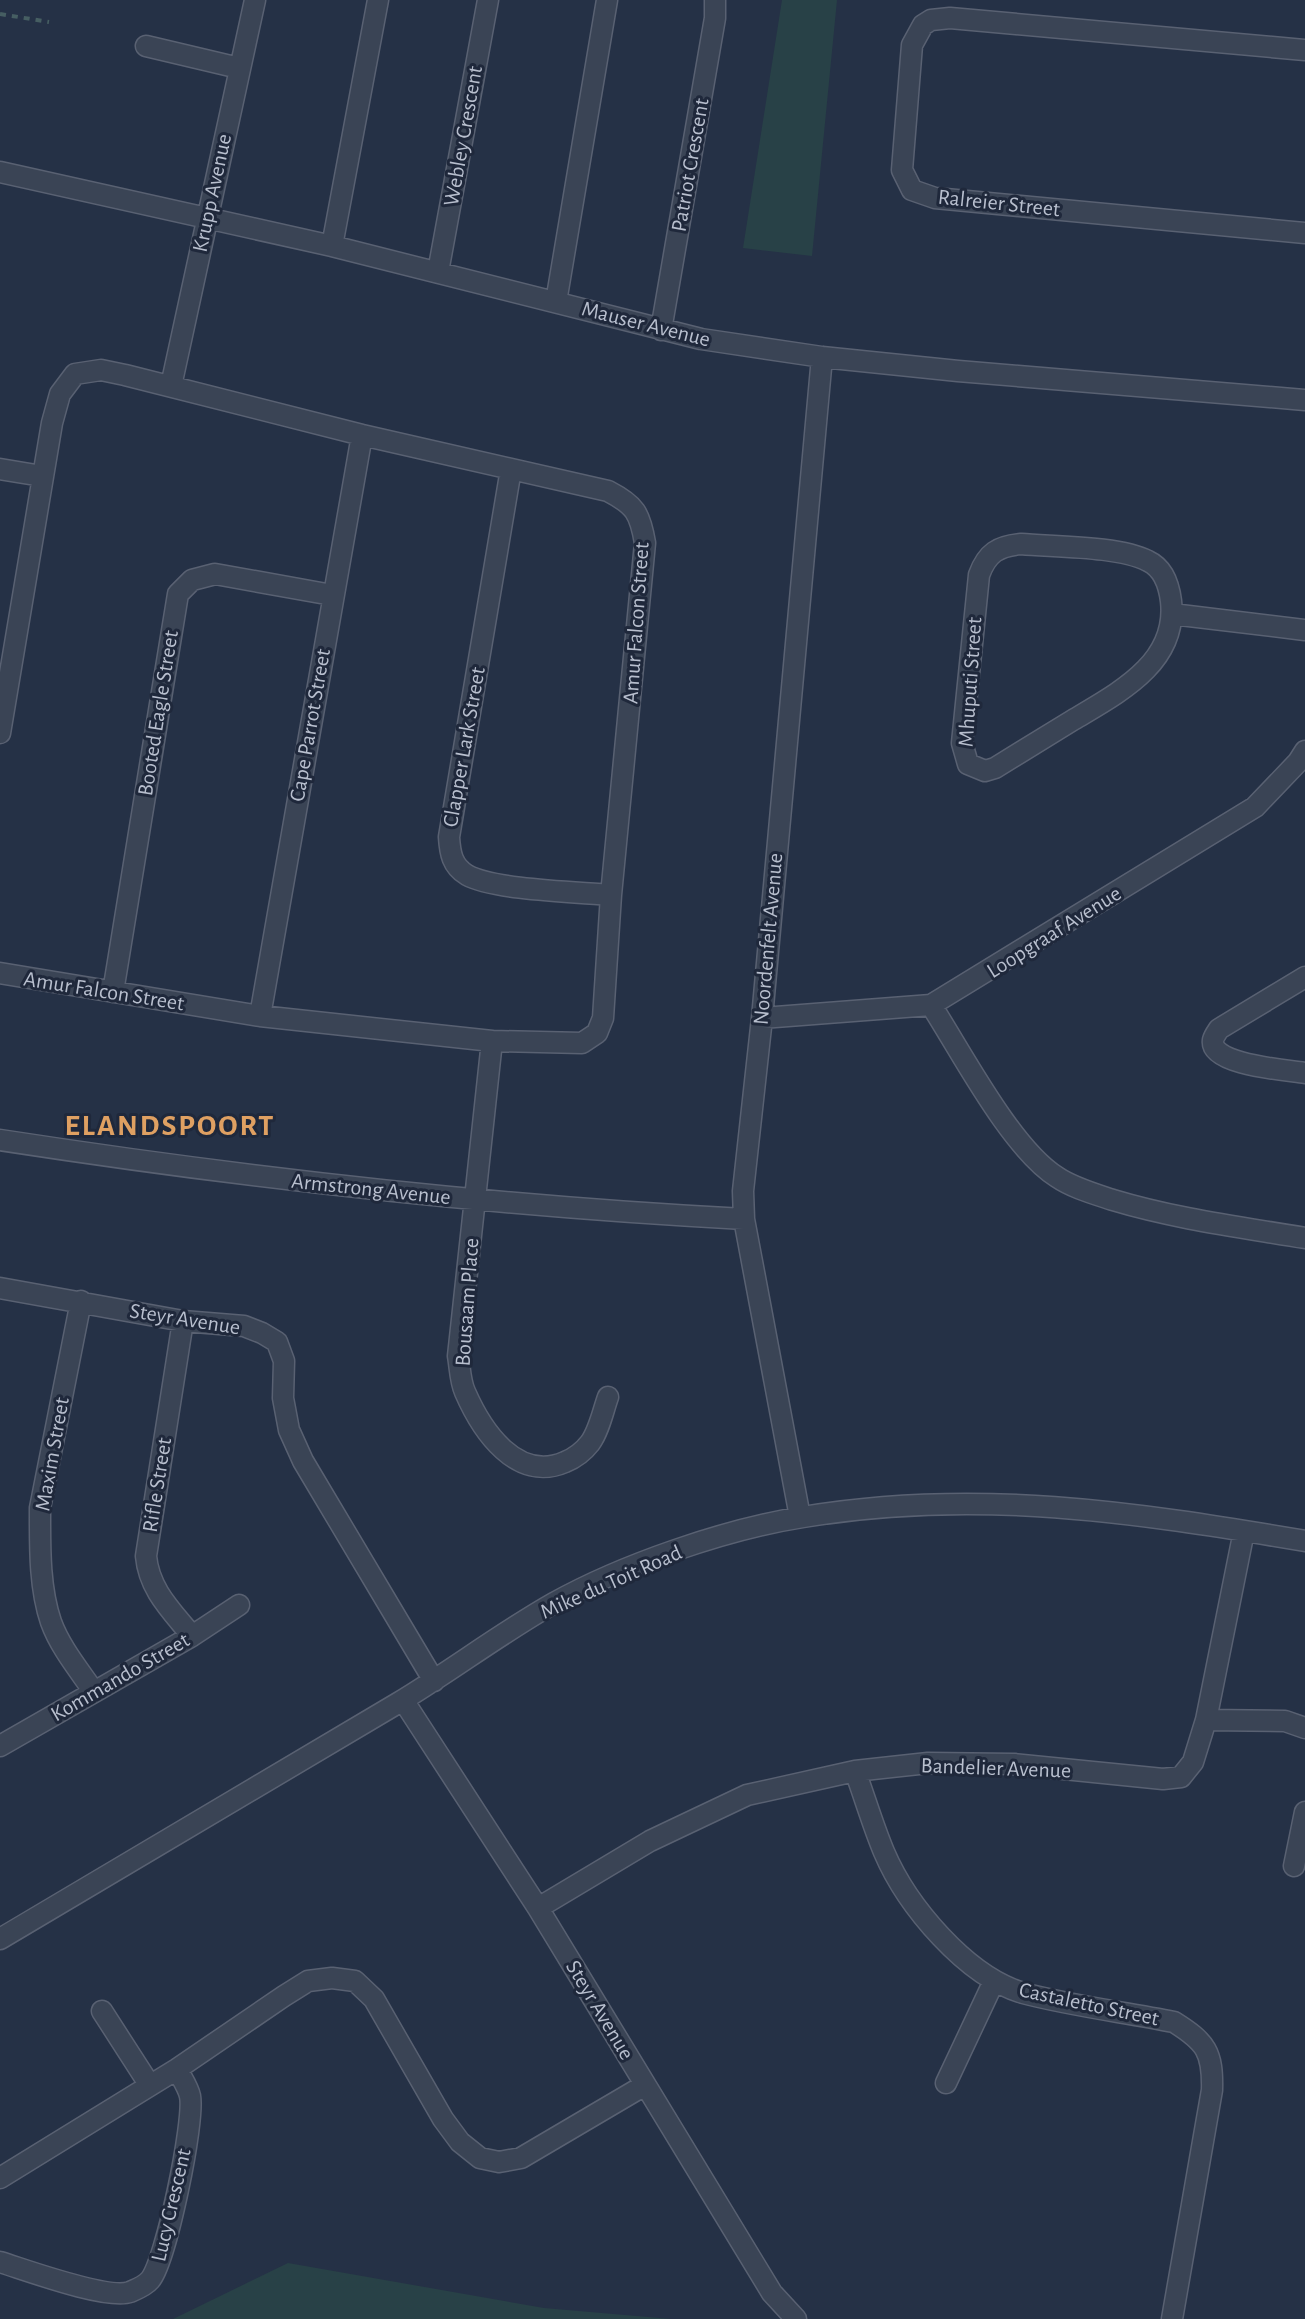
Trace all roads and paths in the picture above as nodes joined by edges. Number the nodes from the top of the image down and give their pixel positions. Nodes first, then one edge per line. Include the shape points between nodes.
1 (255, 0) edge
2 (378, 0) edge
3 (488, 0) edge
4 (607, 0) edge
5 (715, 0) edge
6 (0, 14) edge
7 (49, 22) dead end
8 (146, 46) dead end
9 (1305, 50) edge
10 (239, 68) junction
11 (0, 172) edge
12 (206, 217) junction
13 (1305, 233) edge
14 (332, 246) junction
15 (438, 272) junction
16 (556, 302) junction
17 (661, 330) junction
18 (822, 357) junction
19 (171, 386) junction
20 (1305, 400) edge
21 (362, 435) junction
22 (0, 469) edge
23 (511, 469) junction
24 (42, 476) junction
25 (332, 595) junction
26 (1172, 614) junction
27 (1305, 630) edge
28 (0, 733) edge
29 (1305, 751) edge
30 (611, 895) junction
31 (0, 973) edge
32 (1305, 977) edge
33 (113, 992) junction
34 (931, 1005) junction
35 (260, 1016) junction
36 (762, 1018) junction
37 (492, 1041) junction
38 (1305, 1073) edge
39 (0, 1140) edge
40 (475, 1200) junction
41 (744, 1219) junction
42 (1305, 1238) edge
43 (0, 1288) edge
44 (81, 1301) junction
45 (183, 1321) junction
46 (608, 1397) dead end
47 (800, 1517) junction
48 (1244, 1531) junction
49 (1305, 1541) edge
50 (239, 1605) dead end
51 (192, 1636) junction
52 (434, 1681) junction
53 (94, 1692) junction
54 (403, 1700) junction
55 (1206, 1720) junction
56 (1305, 1728) edge
57 (0, 1746) edge
58 (855, 1771) junction
59 (1305, 1812) edge
60 (1294, 1866) dead end
61 (538, 1908) junction
62 (0, 1939) edge
63 (994, 1981) junction
64 (102, 2011) dead end
65 (177, 2069) junction
66 (946, 2083) dead end
67 (149, 2084) junction
68 (645, 2085) junction
69 (0, 2178) edge
70 (0, 2262) edge
71 (796, 2319) edge
72 (1172, 2319) edge

1 - 10 street, Krupp Avenue
2 - 14 street
3 - 15 street, Webley Crescent
4 - 16 street
5 - 17 street, Patriot Crescent
6 - 7 path
8 - 10 street
9 - 13 street, Ralreier Street via 931,20 916,34 909,58 902,170 912,190 935,198
10 - 12 street, Krupp Avenue
11 - 12 street, Mauser Avenue
12 - 14 street, Mauser Avenue
12 - 19 street, Krupp Avenue
14 - 15 street, Mauser Avenue
15 - 16 street, Mauser Avenue
16 - 17 street, Mauser Avenue
17 - 18 street, Mauser Avenue
18 - 20 street, Mauser Avenue
18 - 36 street, Noordenfelt Avenue
19 - 21 street, Amur Falcon Street
19 - 24 street, Amur Falcon Street via 101,370 75,374 60,394
21 - 23 street, Amur Falcon Street
21 - 25 street, Cape Parrot Street
22 - 24 street
23 - 30 street, Amur Falcon Street via 608,491 629,502 641,519 645,543
23 - 30 street, Clapper Lark Street via 450,855 467,875 494,883
24 - 28 street, Amur Falcon Street
25 - 33 street, Booted Eagle Street via 215,574 192,580 178,594
25 - 35 street, Cape Parrot Street
26 - 26 street, Mhuputi Street via 1168,635 1133,684 995,768 985,771 968,764 962,743 979,575 998,548 1021,544 1147,560 1165,578
26 - 27 street
29 - 34 street, Loopgraaf Avenue via 1255,807
30 - 37 street, Amur Falcon Street via 603,1018 597,1033 582,1043
31 - 33 street, Amur Falcon Street
32 - 38 street via 1219,1029 1213,1040 1221,1056 1232,1061
33 - 35 street, Amur Falcon Street
34 - 36 street, Loopgraaf Avenue
34 - 42 street via 1014,1134 1057,1178 1160,1214
35 - 37 street, Amur Falcon Street
36 - 41 street, Noordenfelt Avenue
37 - 40 street, Bousaam Place
39 - 40 street, Armstrong Avenue via 169,1167
40 - 41 street, Armstrong Avenue
40 - 46 street, Bousaam Place via 458,1356 463,1389 479,1421 506,1453 533,1467 552,1468 576,1457 591,1442
41 - 47 street, Noordenfelt Avenue
43 - 44 street, Steyr Avenue
44 - 45 street, Steyr Avenue
44 - 53 street, Maxim Street via 40,1508 40,1534 52,1623
45 - 51 street, Rifle Street via 146,1556 155,1590
45 - 52 street, Steyr Avenue via 244,1326 277,1342 284,1361 289,1430 303,1461
47 - 48 street, Mike du Toit Road via 986,1502 1097,1509
47 - 52 street, Mike du Toit Road via 717,1537 629,1569 555,1603
48 - 49 street, Mike du Toit Road
48 - 55 street, Bandelier Avenue
50 - 51 street, Kommando Street
51 - 53 street, Kommando Street
52 - 54 street, Mike du Toit Road
53 - 57 street, Kommando Street
54 - 61 street, Steyr Avenue
54 - 62 street, Mike du Toit Road
55 - 56 street via 1285,1721
55 - 58 street, Bandelier Avenue via 1193,1762 1181,1777 1014,1764 928,1763
58 - 61 street, Bandelier Avenue via 747,1795 650,1841
58 - 63 street, Castaletto Street via 885,1854 905,1888 970,1966
59 - 60 street
61 - 68 street, Steyr Avenue
63 - 66 street
63 - 72 street, Castaletto Street via 1022,1992 1174,2022 1208,2050 1212,2090
64 - 67 street
65 - 67 street
65 - 68 street via 308,1981 332,1978 355,1981 374,1999 443,2119 480,2158 521,2158
65 - 70 street, Lucy Crescent via 190,2096 189,2123 165,2242 152,2278 125,2294
67 - 69 street
68 - 71 street, Steyr Avenue via 772,2293

